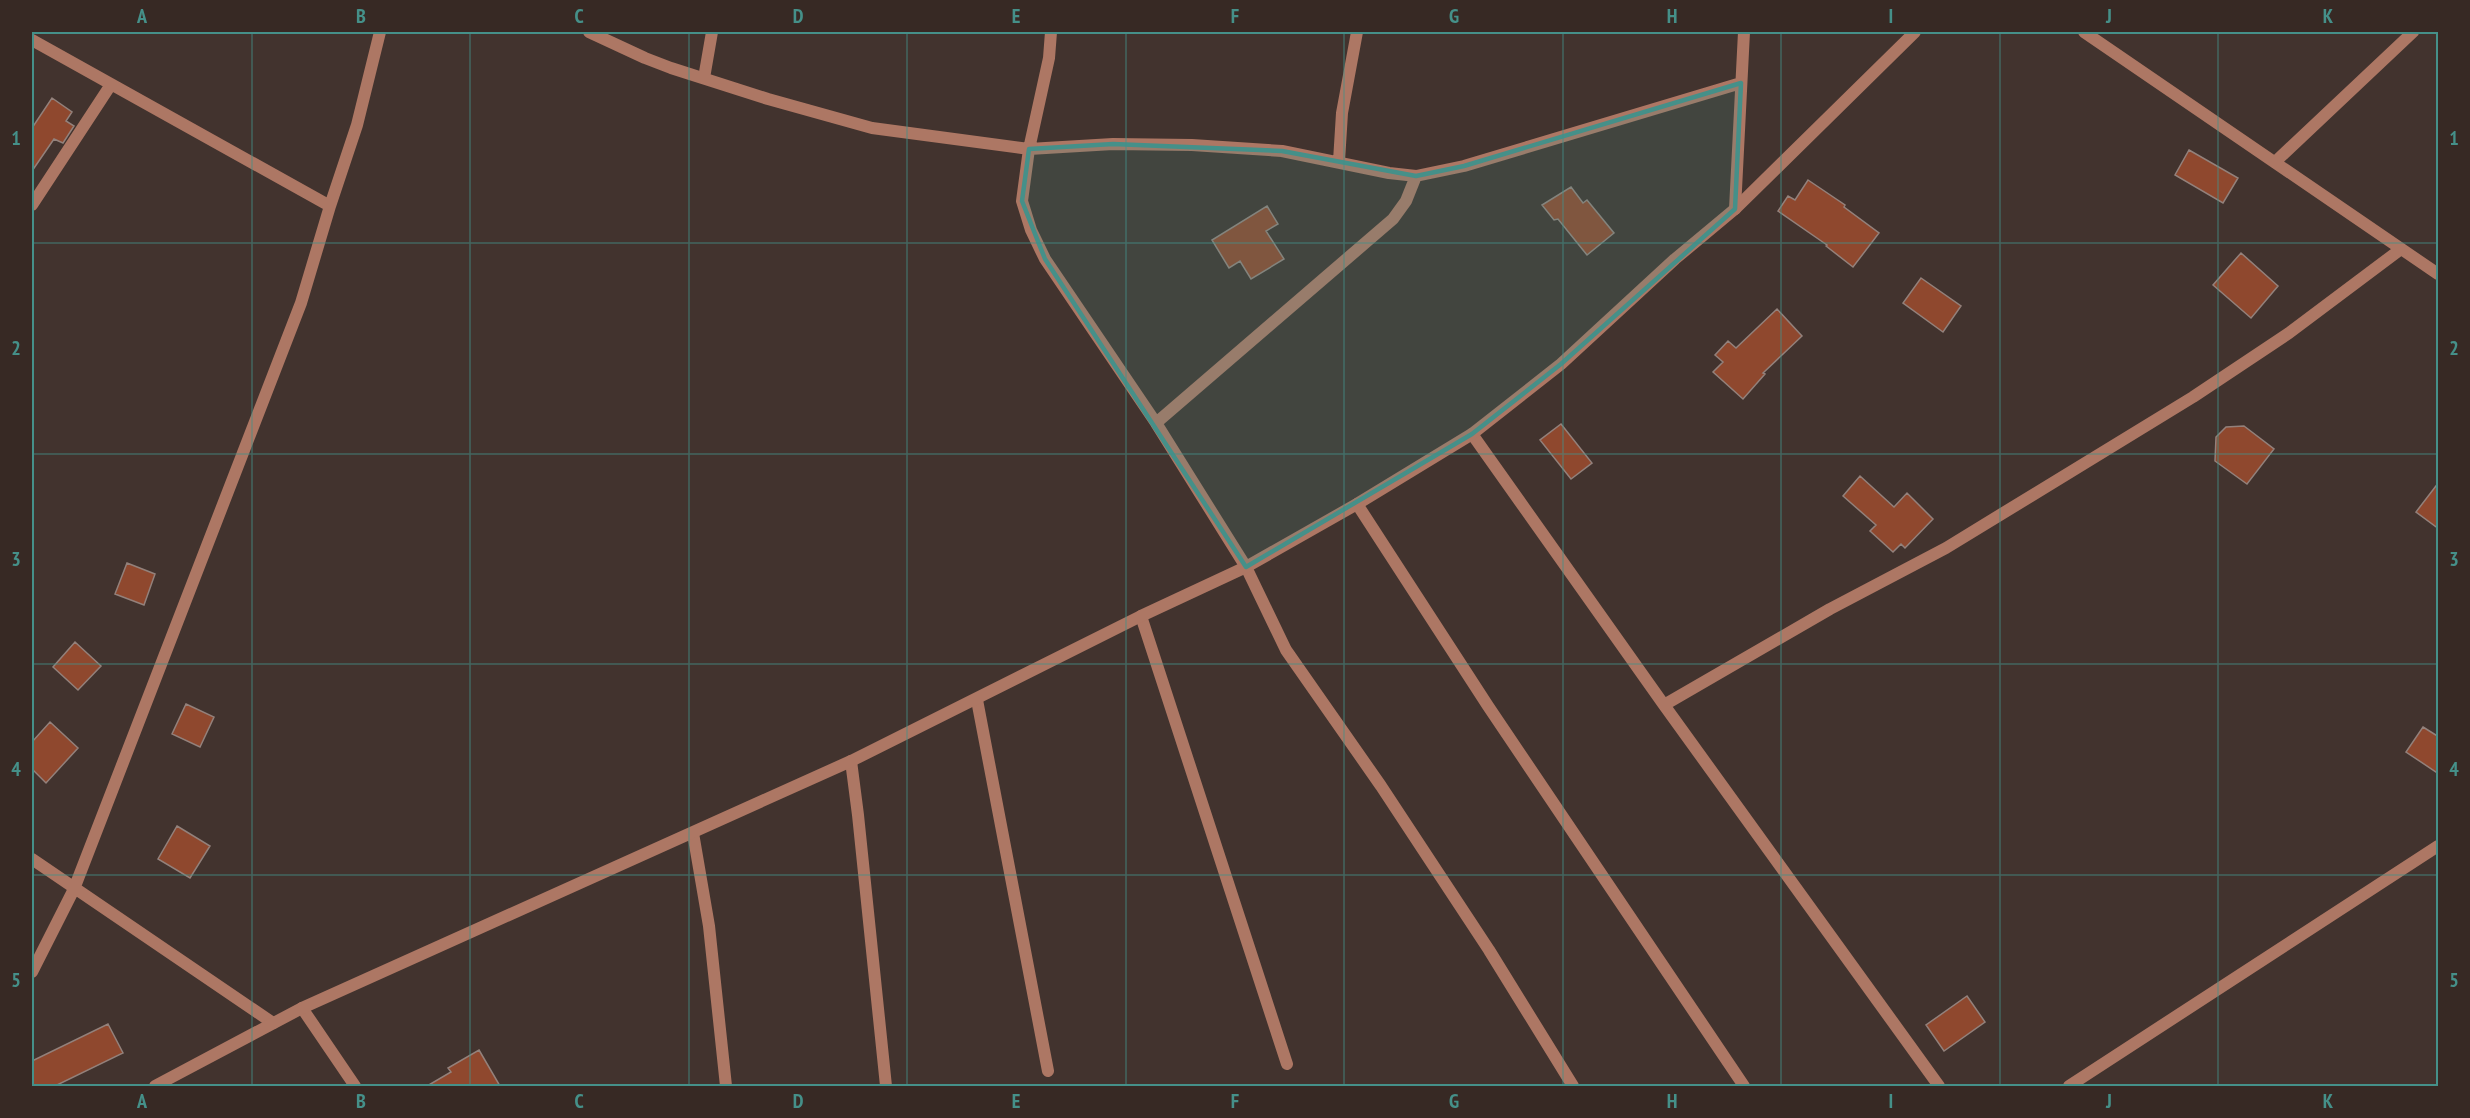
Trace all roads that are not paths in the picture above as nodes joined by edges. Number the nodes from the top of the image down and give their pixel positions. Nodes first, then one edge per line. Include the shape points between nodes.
1 (380, 32) edge
2 (589, 32) edge
3 (712, 32) edge
4 (1051, 32) edge
5 (1357, 32) edge
6 (1744, 32) edge
7 (1915, 32) edge
8 (2084, 32) edge
9 (2413, 32) edge
10 (32, 40) edge
11 (704, 78) junction
12 (1741, 83) junction
13 (110, 86) junction
14 (1029, 149) junction
15 (1339, 161) junction
16 (2275, 162) junction
17 (1416, 176) junction
18 (32, 205) edge
19 (330, 206) junction
20 (1735, 209) junction
21 (2401, 249) junction
22 (2439, 274) edge
23 (1156, 423) junction
24 (1472, 434) junction
25 (1357, 504) junction
26 (1246, 567) junction
27 (1141, 616) junction
28 (977, 700) junction
29 (1664, 705) junction
30 (851, 761) junction
31 (693, 833) junction
32 (2439, 846) edge
33 (32, 859) edge
34 (74, 889) junction
35 (32, 972) edge
36 (302, 1008) junction
37 (273, 1023) junction
38 (1287, 1064) dead end
39 (1048, 1071) dead end
40 (155, 1086) edge
41 (355, 1086) edge
42 (726, 1086) edge
43 (886, 1086) edge
44 (1573, 1086) edge
45 (1744, 1086) edge
46 (1939, 1086) edge
47 (2069, 1086) edge

1 - 19 street via 357,125
2 - 11 street via 645,58
3 - 11 street
4 - 14 street
5 - 15 street via 1341,113
6 - 12 street
7 - 20 street
8 - 16 street
9 - 16 street
10 - 13 street
11 - 14 street via 872,128
12 - 17 street via 1464,166
12 - 20 street
13 - 18 street
13 - 19 street
14 - 15 street via 1192,145 1282,151
14 - 23 street via 1022,201 1031,230 1045,259
15 - 17 street
16 - 21 street
17 - 23 street via 1393,219
19 - 34 street via 301,303
20 - 24 street via 1561,364
21 - 22 street
21 - 29 street via 2289,333 2193,397 1946,548 1830,609
23 - 26 street
24 - 25 street
24 - 29 street
25 - 26 street
25 - 45 street
26 - 27 street
26 - 44 street via 1286,650 1489,950
27 - 28 street
27 - 38 street
28 - 30 street
28 - 39 street
29 - 46 street
30 - 31 street
30 - 43 street
31 - 36 street
31 - 42 street
32 - 47 street
33 - 34 street
34 - 35 street
34 - 37 street
36 - 37 street
36 - 41 street
37 - 40 street

